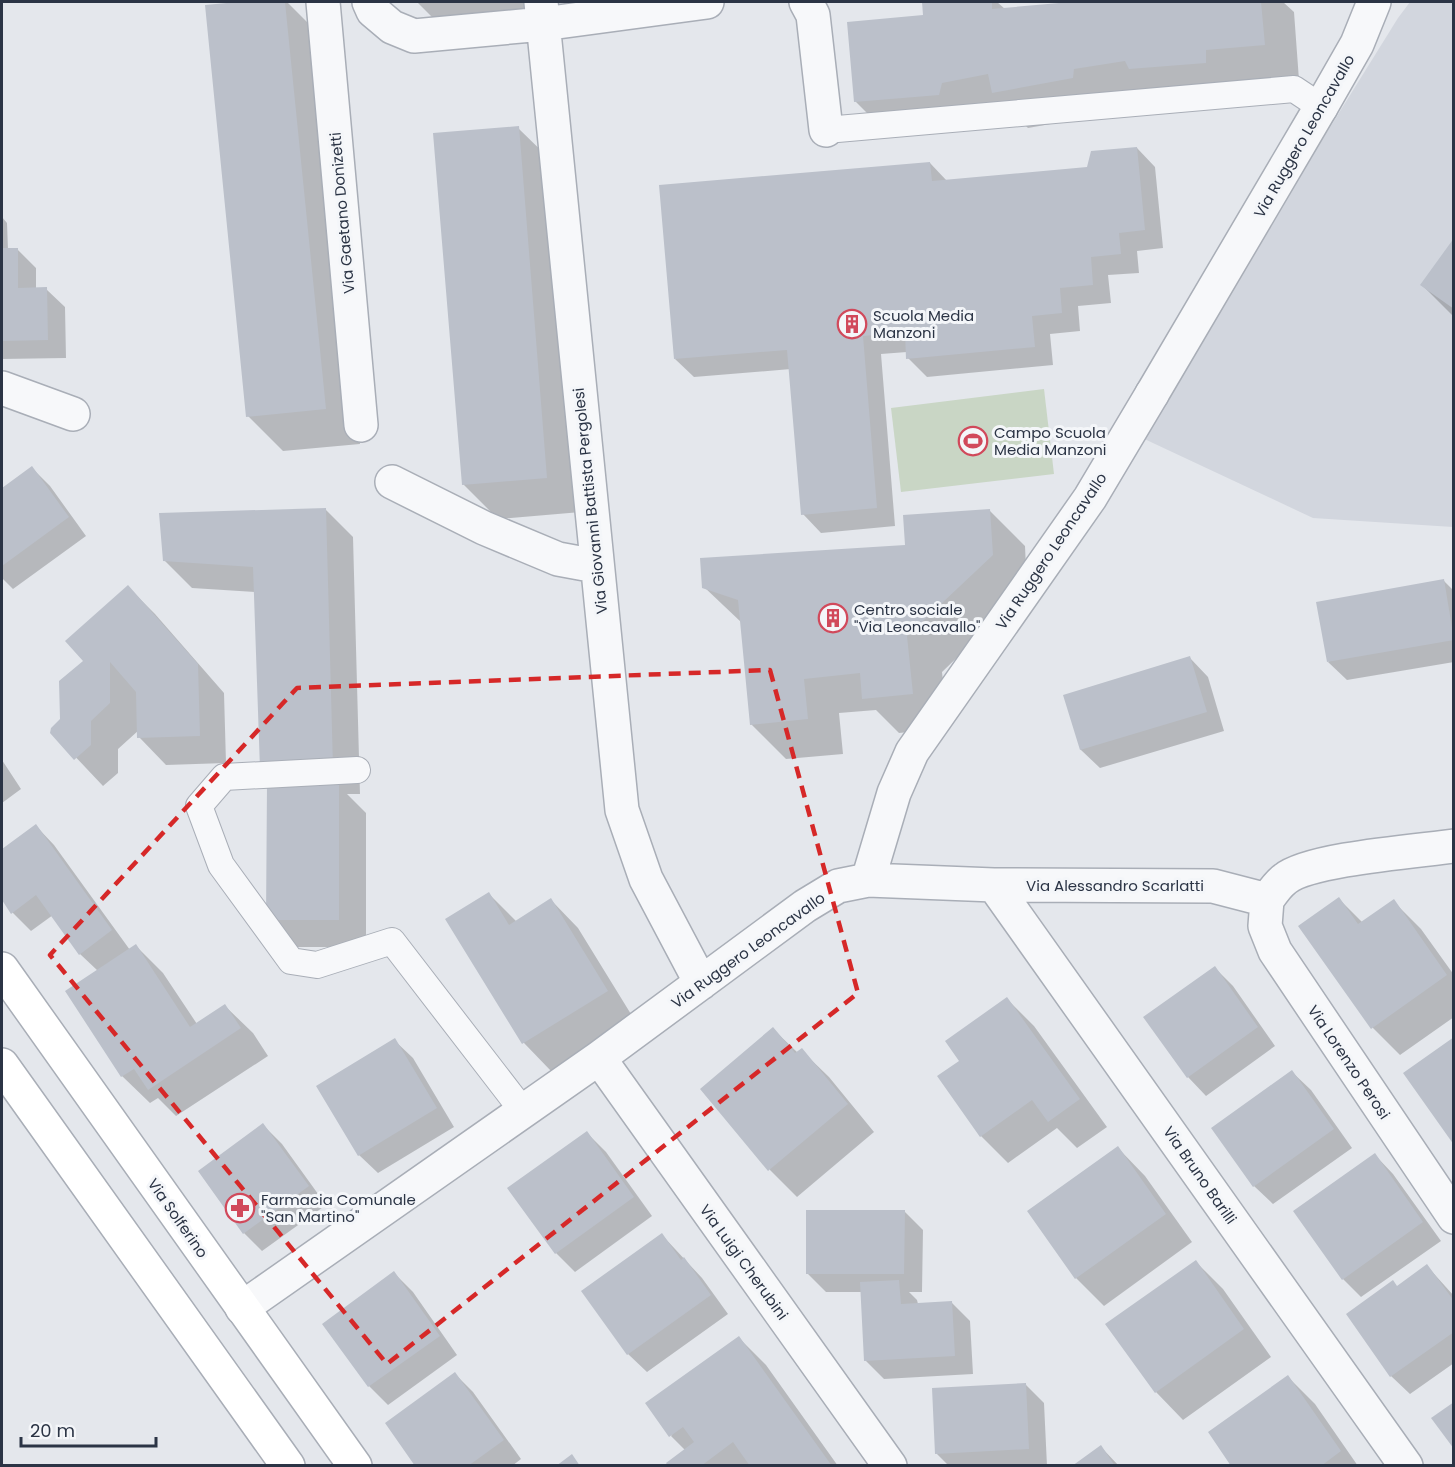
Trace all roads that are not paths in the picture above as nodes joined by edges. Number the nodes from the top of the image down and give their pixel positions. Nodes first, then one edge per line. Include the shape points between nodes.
1 (323, 2) edge
2 (369, 2) edge
3 (707, 2) edge
4 (806, 2) edge
5 (1374, 2) edge
6 (542, 13) edge
7 (391, 14) edge
8 (1321, 106) junction
9 (825, 130) joint
10 (2, 388) edge
11 (73, 414) dead end
12 (361, 425) dead end
13 (392, 482) dead end
14 (596, 566) junction
15 (357, 770) dead end
16 (1454, 846) edge
17 (868, 880) junction
18 (994, 885) junction
19 (1267, 900) junction
20 (2, 969) edge
21 (701, 983) junction
22 (598, 1058) junction
23 (2, 1065) edge
24 (523, 1111) junction
25 (1454, 1217) edge
26 (242, 1308) junction
27 (288, 1466) edge
28 (355, 1466) edge
29 (890, 1466) edge
30 (1406, 1466) edge

1 - 12 street, Via Gaetano Donizetti
2 - 7 street via 373,11
3 - 6 street
4 - 9 street via 813,15
5 - 8 street, Via Ruggero Leoncavallo via 1357,44
6 - 7 street via 414,36
6 - 14 street, Via Giovanni Battista Pergolesi
8 - 9 lane via 1294,89
8 - 17 street, Via Ruggero Leoncavallo via 1090,498 912,752 894,793
10 - 11 street
13 - 14 street via 558,560
14 - 21 street, Via Giovanni Battista Pergolesi via 622,810 645,879
15 - 24 lane via 224,777 199,806 221,865 291,961 317,965 392,941
16 - 19 street via 1305,869 1285,878
17 - 18 street, Via Alessandro Scarlatti
17 - 21 street, Via Ruggero Leoncavallo via 838,886 805,906
18 - 19 street, Via Alessandro Scarlatti via 1213,886
18 - 30 street, Via Bruno Barilli
19 - 25 street, Via Lorenzo Perosi via 1265,926 1275,951
20 - 26 main road, Via Solferino
21 - 22 street, Via Ruggero Leoncavallo
22 - 24 street, Via Ruggero Leoncavallo
22 - 29 street, Via Luigi Cherubini
23 - 27 main road
24 - 26 street, Via Ruggero Leoncavallo
26 - 28 main road, Via Solferino

